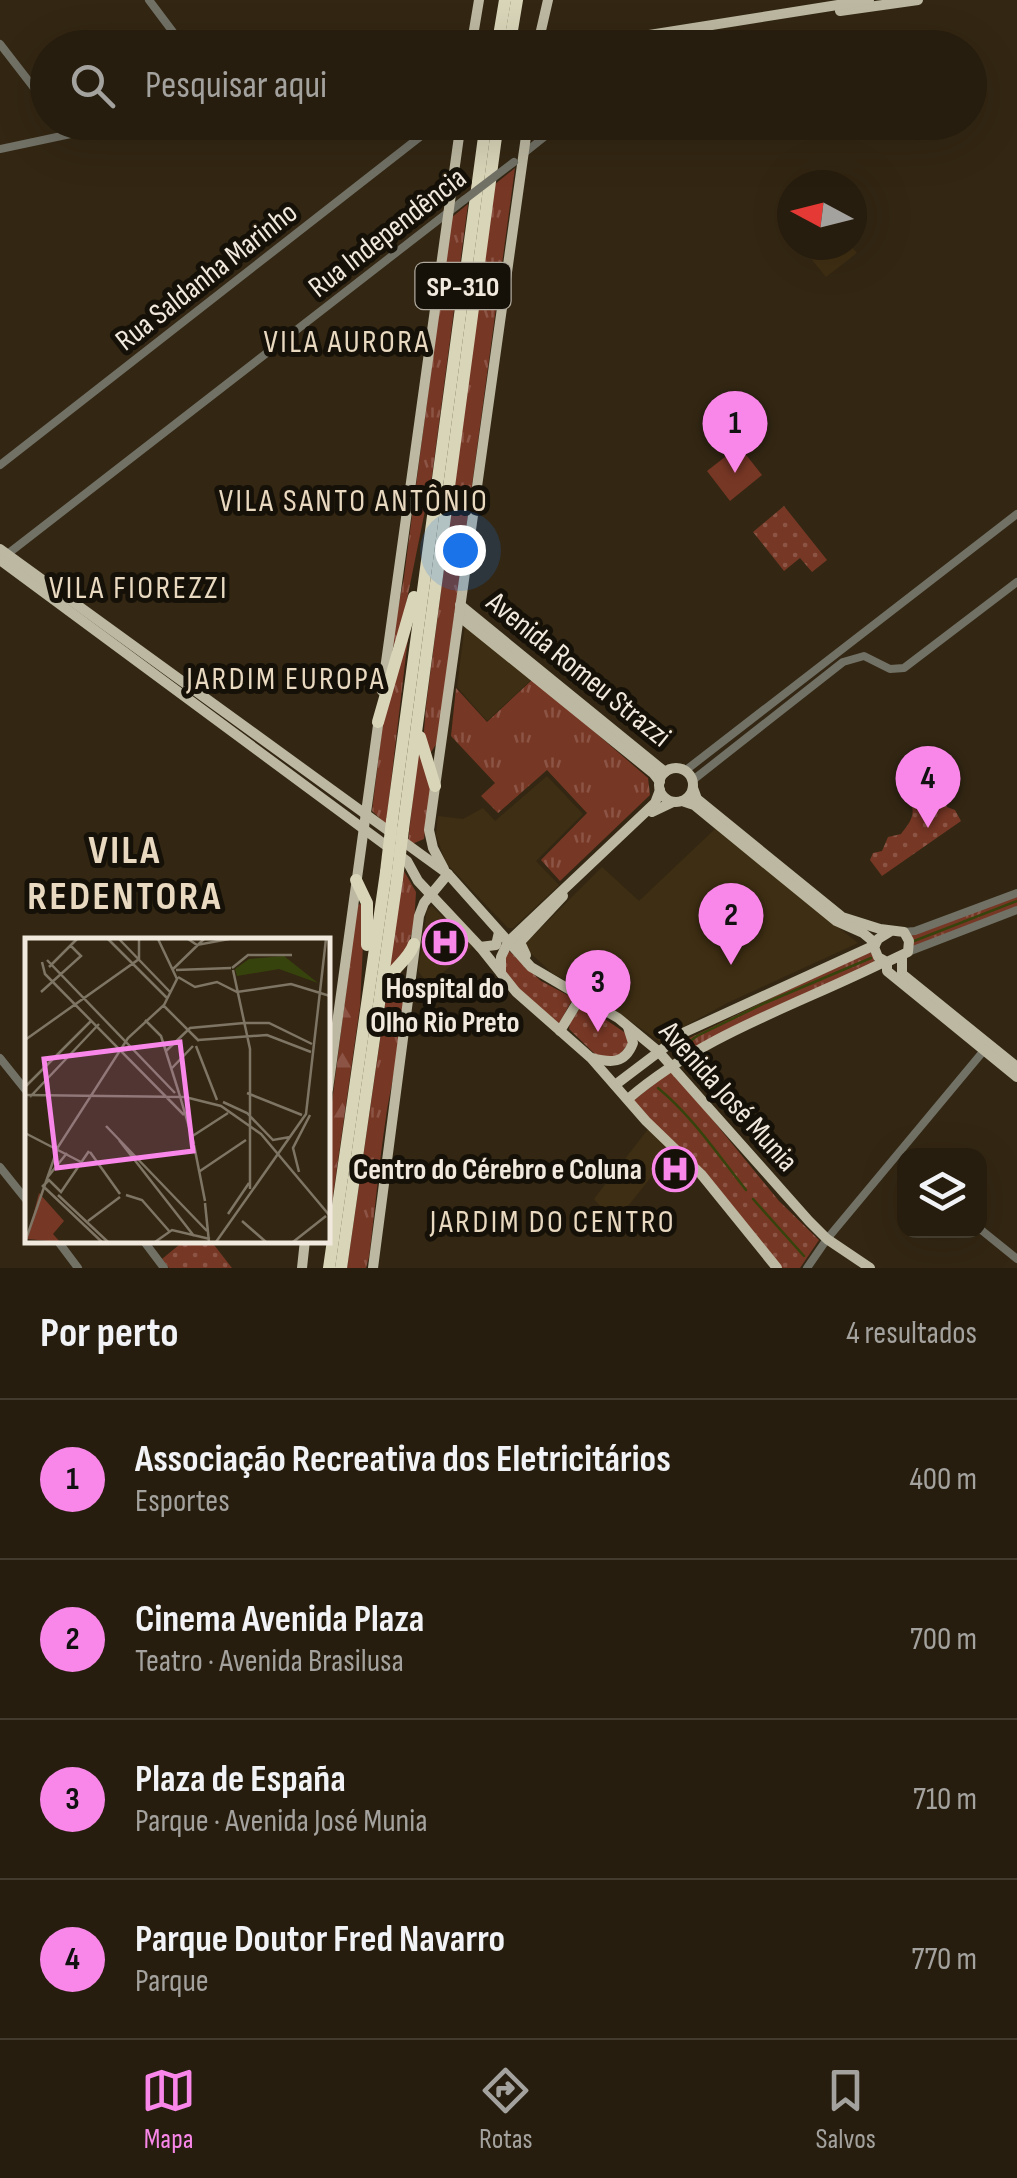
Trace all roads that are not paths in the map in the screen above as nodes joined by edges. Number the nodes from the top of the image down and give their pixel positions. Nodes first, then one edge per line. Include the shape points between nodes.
1 (150, 0) edge
2 (480, 0) edge
3 (505, 0) edge
4 (516, 0) edge
5 (548, 0) edge
6 (918, 0) edge
7 (878, 2) edge
8 (172, 30) edge
9 (474, 30) edge
10 (499, 30) edge
11 (512, 30) edge
12 (542, 30) edge
13 (708, 30) edge
14 (0, 44) edge
15 (30, 83) edge
16 (41, 140) edge
17 (415, 140) edge
18 (458, 140) edge
19 (484, 140) edge
20 (496, 140) edge
21 (523, 140) edge
22 (540, 140) edge
23 (0, 149) edge
24 (518, 158) junction
25 (448, 212) junction
26 (0, 465) edge
27 (1017, 514) edge
28 (429, 542) junction
29 (2, 555) edge
30 (1017, 582) edge
31 (460, 611) junction
32 (420, 702) junction
33 (378, 722) junction
34 (690, 779) junction
35 (662, 781) junction
36 (435, 786) junction
37 (677, 802) junction
38 (366, 816) junction
39 (398, 825) junction
40 (364, 829) junction
41 (448, 874) junction
42 (392, 876) junction
43 (356, 880) junction
44 (1017, 893) edge
45 (432, 895) junction
46 (1017, 910) edge
47 (857, 930) junction
48 (891, 931) junction
49 (500, 932) junction
50 (904, 932) junction
51 (508, 942) junction
52 (414, 944) junction
53 (875, 944) junction
54 (480, 947) junction
55 (858, 952) junction
56 (904, 955) junction
57 (885, 962) junction
58 (398, 966) junction
59 (502, 974) junction
60 (542, 975) junction
61 (412, 976) junction
62 (580, 998) junction
63 (627, 1024) junction
64 (565, 1030) junction
65 (986, 1048) junction
66 (658, 1050) junction
67 (360, 1052) junction
68 (0, 1058) edge
69 (591, 1058) junction
70 (671, 1064) junction
71 (1017, 1067) edge
72 (330, 1073) edge
73 (1017, 1077) edge
74 (615, 1084) junction
75 (25, 1089) edge
76 (367, 1090) junction
77 (628, 1099) junction
78 (893, 1161) junction
79 (897, 1164) edge
80 (0, 1167) edge
81 (25, 1198) edge
82 (987, 1235) edge
83 (827, 1239) junction
84 (59, 1243) edge
85 (145, 1243) edge
86 (306, 1243) edge
87 (1017, 1259) edge
88 (78, 1268) edge
89 (164, 1268) edge
90 (302, 1268) edge
91 (329, 1268) edge
92 (341, 1268) edge
93 (373, 1268) edge
94 (776, 1268) edge
95 (807, 1268) edge
96 (870, 1268) edge

1 - 8 street
2 - 9 main road
3 - 10 highway
4 - 11 highway
5 - 12 main road
6 - 7 main road
7 - 13 main road
14 - 15 street
16 - 23 street
17 - 26 street, Rua Saldanha Marinho
18 - 25 main road
19 - 28 highway, SP-310
20 - 32 highway, SP-310
21 - 24 main road
22 - 24 street, Rua Independência
24 - 25 street, Rua Independência, bridge
24 - 31 main road
25 - 29 street, Rua Independência
25 - 33 main road
27 - 34 street
28 - 33 highway
28 - 39 highway, SP-310
29 - 38 main road, Avenida José Munia
29 - 40 main road
30 - 34 street via 898,670 864,656 843,662
31 - 35 main road, Avenida Romeu Strazzi
31 - 36 main road
32 - 36 highway via 420,745
32 - 39 highway, SP-310
33 - 38 main road
34 - 35 main road via 675,768
34 - 37 main road
34 - 48 main road via 698,799 842,917
35 - 37 main road, Avenida Romeu Strazzi
35 - 51 main road via 655,803
36 - 41 main road via 430,837
37 - 47 main road via 694,804 838,923
37 - 60 main road via 651,814 524,936 520,946
38 - 40 main road
38 - 41 main road, Avenida José Munia
39 - 42 highway, SP-310, bridge
40 - 43 main road
40 - 45 main road via 406,862
41 - 45 main road
41 - 49 main road, Avenida José Munia
42 - 67 highway, SP-310
42 - 76 highway, SP-310
43 - 67 highway via 368,910
43 - 72 main road
44 - 50 street
45 - 52 main road via 420,911
45 - 54 main road
46 - 56 street
47 - 53 main road
47 - 55 main road via 863,940
48 - 50 main road
48 - 53 main road
49 - 51 main road, Avenida José Munia
49 - 54 main road via 496,944
50 - 56 main road via 910,943
51 - 59 main road
51 - 60 main road, Avenida José Munia
52 - 58 highway
52 - 61 main road
53 - 55 main road
53 - 57 main road
54 - 59 main road
55 - 66 main road
56 - 57 main road
56 - 65 main road via 902,974
57 - 65 main road via 886,970
57 - 70 main road
58 - 61 main road
58 - 76 highway via 385,986
59 - 64 main road
60 - 62 main road, Avenida José Munia
61 - 93 main road
62 - 63 main road, Avenida José Munia
62 - 64 main road
63 - 66 main road, Avenida José Munia
63 - 69 main road via 633,1043 625,1057
64 - 69 main road
65 - 71 main road
65 - 73 main road
65 - 78 street
66 - 70 main road, Avenida José Munia
66 - 74 main road
67 - 91 highway, SP-310
68 - 75 street
69 - 74 main road
70 - 77 main road
70 - 83 main road, Avenida José Munia
74 - 77 main road
76 - 92 highway, SP-310
77 - 94 main road via 701,1174
78 - 79 street
78 - 83 street
80 - 81 street
82 - 87 street
83 - 95 street
83 - 96 main road, Avenida José Munia
84 - 88 street
85 - 89 street
86 - 90 main road

